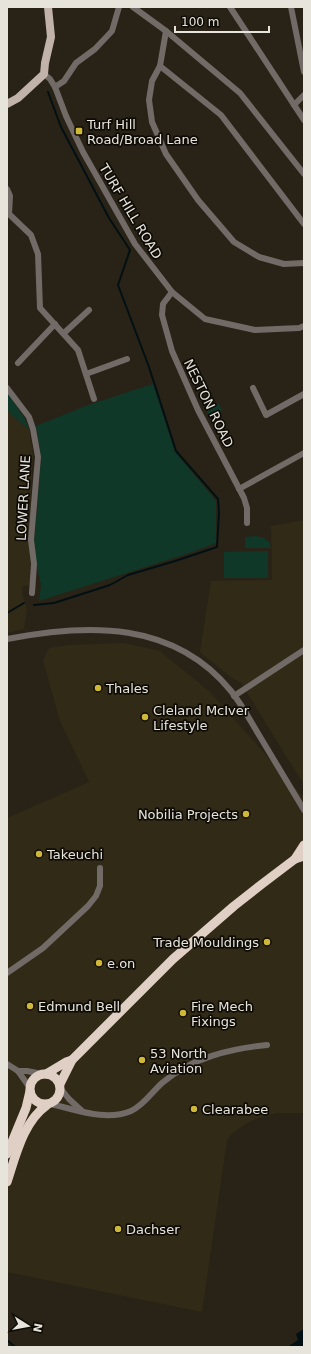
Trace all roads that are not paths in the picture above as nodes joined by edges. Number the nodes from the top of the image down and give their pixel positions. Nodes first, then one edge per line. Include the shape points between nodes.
1 (49, 7) edge
2 (119, 7) edge
3 (133, 7) edge
4 (230, 7) edge
5 (292, 7) edge
6 (166, 31) junction
7 (160, 66) junction
8 (304, 72) edge
9 (44, 74) junction
10 (55, 87) junction
11 (304, 94) edge
12 (7, 104) edge
13 (294, 104) junction
14 (304, 120) edge
15 (304, 174) edge
16 (7, 189) edge
17 (8, 214) edge
18 (304, 224) edge
19 (304, 263) edge
20 (172, 292) junction
21 (89, 310) dead end
22 (55, 324) junction
23 (304, 326) edge
24 (64, 333) junction
25 (127, 359) dead end
26 (18, 363) dead end
27 (86, 374) junction
28 (7, 388) edge
29 (252, 388) dead end
30 (304, 394) edge
31 (94, 399) dead end
32 (304, 452) edge
33 (239, 489) junction
34 (247, 523) dead end
35 (30, 590) dead end
36 (7, 639) edge
37 (304, 650) edge
38 (234, 696) junction
39 (304, 810) edge
40 (304, 845) edge
41 (304, 856) edge
42 (295, 859) junction
43 (100, 868) dead end
44 (7, 973) edge
45 (266, 1045) dead end
46 (72, 1060) junction
47 (7, 1064) edge
48 (18, 1071) junction
49 (44, 1074) junction
50 (60, 1086) junction
51 (30, 1090) junction
52 (49, 1104) junction
53 (82, 1111) junction
54 (7, 1154) edge
55 (7, 1182) edge

1 - 9 main road via 51,37
2 - 10 street via 112,31 95,49 76,63 64,81
3 - 6 street
4 - 13 street
5 - 8 street
6 - 7 street
6 - 15 street via 240,93
7 - 18 street via 221,115
7 - 19 street via 152,81 148,100 152,122 166,154 198,200 234,242 259,257 284,264
9 - 10 street, TURF HILL ROAD
9 - 12 main road via 18,98
10 - 20 street, TURF HILL ROAD via 83,152 135,244
11 - 13 street
13 - 14 street
16 - 17 street via 10,196
17 - 22 street via 31,235 38,254 40,308
20 - 23 street, TURF HILL ROAD via 205,319 255,330
20 - 33 street, NESTON ROAD via 163,304 162,315 172,351 198,410
21 - 24 street
22 - 24 street
22 - 26 street
24 - 27 street via 78,350
25 - 27 street
27 - 31 street
28 - 35 street, LOWER LANE via 29,417 38,457 31,540 34,564
29 - 30 street via 266,415
32 - 33 street
33 - 34 street, NESTON ROAD via 247,508
36 - 38 street via 81,630 120,631 143,636 176,648 198,661
37 - 38 street
38 - 39 street
40 - 42 highway
41 - 42 highway
42 - 46 highway via 234,906 173,959
43 - 44 street via 98,891 88,906 43,948
45 - 53 street via 223,1052 182,1069 130,1111 105,1115
46 - 49 highway
46 - 50 highway
47 - 48 street
48 - 49 street
48 - 51 street
49 - 50 highway via 55,1076
49 - 51 highway via 34,1079
50 - 52 highway via 58,1098
50 - 53 street
51 - 52 highway via 36,1102
51 - 54 highway via 26,1108
52 - 53 street
52 - 55 highway via 36,1113 26,1129

